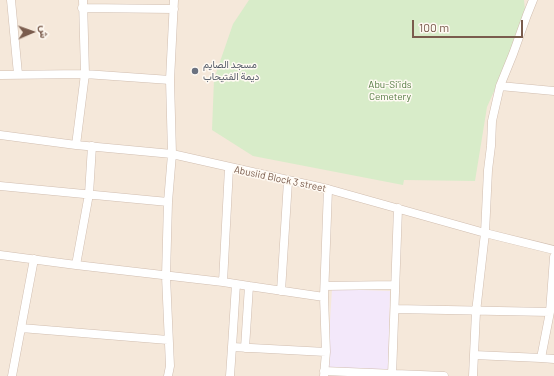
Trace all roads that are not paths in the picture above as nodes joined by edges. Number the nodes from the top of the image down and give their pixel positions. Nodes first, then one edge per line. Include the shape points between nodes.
1 (12, 0) edge
2 (174, 0) edge
3 (533, 0) edge
4 (83, 4) edge
5 (174, 9) junction
6 (18, 74) junction
7 (85, 74) junction
8 (0, 75) edge
9 (170, 80) junction
10 (500, 86) junction
11 (554, 91) edge
12 (0, 135) edge
13 (76, 145) junction
14 (92, 146) junction
15 (172, 154) junction
16 (229, 168) junction
17 (288, 181) junction
18 (0, 186) edge
19 (328, 189) junction
20 (89, 194) junction
21 (168, 202) junction
22 (398, 208) junction
23 (485, 233) junction
24 (554, 250) edge
25 (0, 255) edge
26 (554, 257) edge
27 (34, 259) junction
28 (76, 265) junction
29 (166, 276) junction
30 (223, 282) junction
31 (236, 284) junction
32 (395, 285) junction
33 (249, 286) junction
34 (325, 286) junction
35 (281, 291) junction
36 (324, 297) junction
37 (394, 309) junction
38 (476, 312) junction
39 (550, 312) junction
40 (21, 328) junction
41 (168, 340) junction
42 (232, 347) junction
43 (245, 348) junction
44 (326, 352) junction
45 (474, 355) junction
46 (541, 358) junction
47 (554, 359) edge
48 (324, 374) edge
49 (392, 375) edge
50 (12, 376) edge
51 (168, 376) edge
52 (230, 376) edge
53 (444, 376) edge
54 (473, 376) edge

1 - 6 street
2 - 5 street
3 - 10 street
4 - 5 street
4 - 7 street
5 - 9 street
6 - 7 street
6 - 8 street
7 - 9 street
7 - 13 street
9 - 15 street
10 - 11 street
10 - 23 street via 492,121
12 - 13 street, Abusiid Block 3 street
13 - 14 street, Abusiid Block 3 street
14 - 15 street, Abusiid Block 3 street
14 - 20 street
15 - 16 street, Abusiid Block 3 street
15 - 21 street
16 - 17 street, Abusiid Block 3 street
16 - 30 street
17 - 19 street, Abusiid Block 3 street
17 - 35 street
18 - 20 street
19 - 22 street, Abusiid Block 3 street
19 - 34 street
20 - 21 street
20 - 28 street
21 - 29 street
22 - 23 street, Abusiid Block 3 street
22 - 32 street
23 - 24 street, Abusiid Block 3 street
23 - 38 street
25 - 27 street
26 - 39 street
27 - 28 street
27 - 40 street
28 - 29 street
29 - 30 street
29 - 41 street
30 - 31 street
31 - 33 street
31 - 42 street
32 - 34 street
32 - 37 street
33 - 35 street
33 - 43 street
34 - 36 street
35 - 36 street
36 - 44 street
37 - 38 street
37 - 49 street
38 - 39 street
38 - 45 street
39 - 46 street
40 - 41 street
40 - 50 street
41 - 51 street
42 - 43 street
42 - 52 street
43 - 44 street
44 - 48 street
45 - 46 street
45 - 54 street
46 - 47 street
48 - 49 street
49 - 53 street

